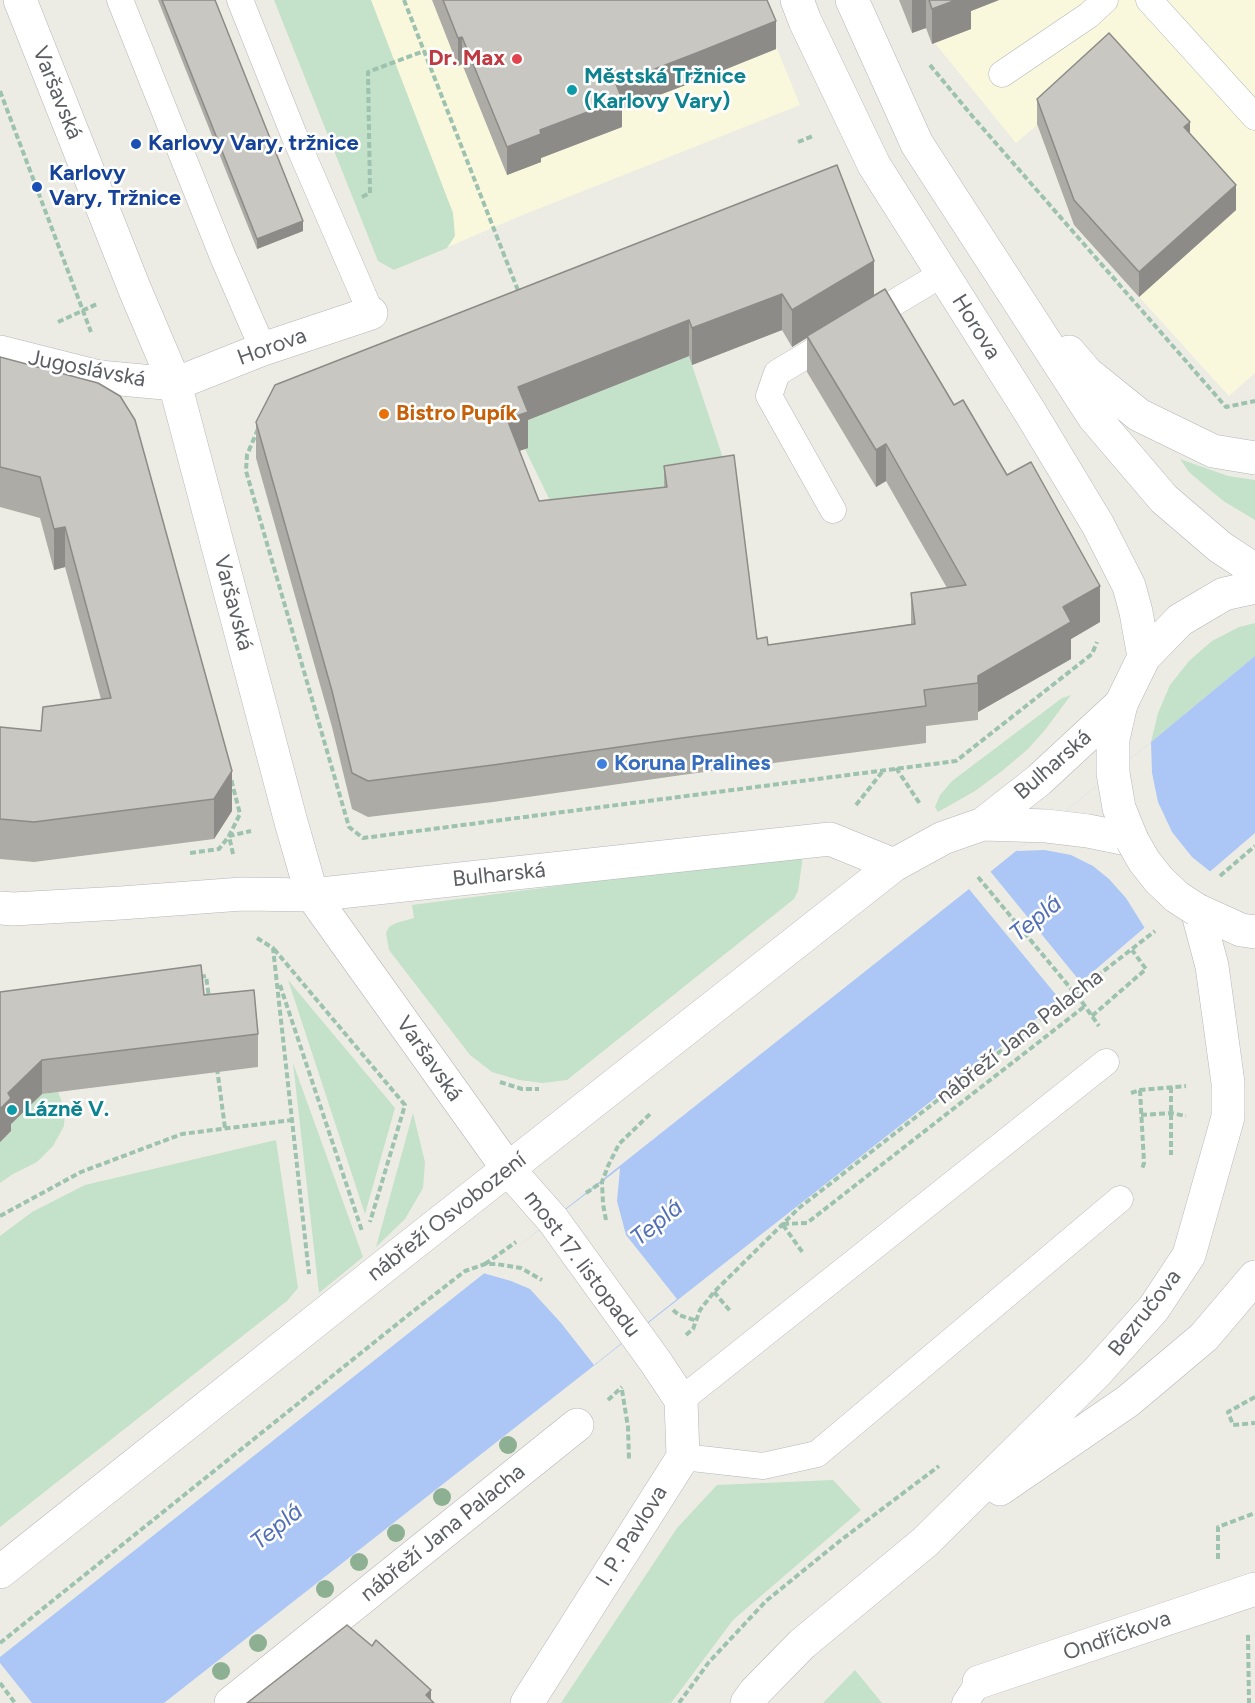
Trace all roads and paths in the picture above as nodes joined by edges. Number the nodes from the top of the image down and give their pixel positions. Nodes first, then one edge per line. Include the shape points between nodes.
1 (20, 0) edge
2 (120, 0) edge
3 (240, 0) edge
4 (404, 0) edge
5 (797, 0) edge
6 (852, 0) edge
7 (1105, 0) edge
8 (1149, 0) edge
9 (424, 51) junction
10 (924, 58) dead end
11 (1002, 74) dead end
12 (0, 91) edge
13 (1255, 117) edge
14 (817, 134) dead end
15 (798, 142) dead end
16 (329, 215) junction
17 (996, 266) junction
18 (942, 274) junction
19 (521, 299) edge
20 (371, 313) joint
21 (263, 349) junction
22 (0, 352) edge
23 (109, 378) junction
24 (175, 384) junction
25 (1255, 401) edge
26 (259, 426) edge
27 (1255, 459) edge
28 (833, 510) dead end
29 (1255, 570) edge
30 (1255, 587) edge
31 (1101, 633) dead end
32 (1144, 657) junction
33 (1121, 704) junction
34 (228, 769) edge
35 (884, 770) junction
36 (983, 824) junction
37 (830, 839) junction
38 (1132, 840) junction
39 (1255, 846) edge
40 (183, 854) dead end
41 (894, 865) junction
42 (978, 876) dead end
43 (1220, 876) dead end
44 (242, 894) junction
45 (312, 895) junction
46 (0, 908) edge
47 (1197, 910) junction
48 (1158, 928) dead end
49 (1255, 932) edge
50 (273, 948) junction
51 (1132, 950) junction
52 (194, 978) edge
53 (278, 978) junction
54 (209, 1000) edge
55 (1092, 1016) dead end
56 (216, 1058) edge
57 (1106, 1062) dead end
58 (495, 1080) dead end
59 (1191, 1085) dead end
60 (1171, 1087) junction
61 (545, 1089) dead end
62 (1171, 1113) junction
63 (1141, 1115) junction
64 (1195, 1118) dead end
65 (292, 1120) junction
66 (225, 1128) junction
67 (1171, 1158) dead end
68 (508, 1169) junction
69 (602, 1182) dead end
70 (1120, 1199) joint
71 (0, 1216) edge
72 (607, 1224) dead end
73 (783, 1224) junction
74 (1255, 1277) edge
75 (548, 1283) dead end
76 (714, 1292) dead end
77 (669, 1305) dead end
78 (697, 1321) dead end
79 (314, 1322) junction
80 (655, 1361) junction
81 (615, 1378) dead end
82 (622, 1388) junction
83 (1255, 1397) edge
84 (681, 1401) junction
85 (1255, 1423) edge
86 (577, 1425) joint
87 (682, 1457) junction
88 (943, 1462) dead end
89 (628, 1467) dead end
90 (1255, 1513) edge
91 (925, 1542) junction
92 (0, 1572) edge
93 (1251, 1590) edge
94 (0, 1643) edge
95 (0, 1683) edge
96 (972, 1693) edge
97 (15, 1703) edge
98 (231, 1703) edge
99 (526, 1703) edge
100 (679, 1703) edge
101 (747, 1703) edge
102 (1249, 1703) edge

1 - 24 street, Varšavská
2 - 21 lane
3 - 16 lane
4 - 9 path
5 - 18 street, Horova via 874,165
6 - 17 street via 917,144
7 - 11 lane
8 - 13 lane
9 - 16 path via 368,72 370,193
9 - 19 path
10 - 25 path via 1226,407
12 - 23 path
14 - 15 path
16 - 20 lane
17 - 27 street via 1087,373 1139,415 1213,451
17 - 29 street via 1094,417 1164,499 1220,547
18 - 28 lane via 777,374 769,396
18 - 32 street, Horova via 1098,525 1129,586
20 - 21 street, Horova
21 - 24 street, Horova
22 - 23 street, Jugoslávská
23 - 24 street, Jugoslávská
24 - 45 street, Varšavská
26 - 35 path via 247,455 246,471 349,827 363,838
30 - 32 street via 1224,594 1180,620
31 - 35 path via 1092,654 956,761
32 - 33 street
33 - 36 street, Bulharská via 1039,780
33 - 38 street via 1113,739 1113,773 1119,808
34 - 40 path via 240,814 229,836 219,849
35 - 37 path
36 - 38 street, Bulharská via 1047,826
36 - 41 street, Bulharská via 943,838
37 - 41 street, Bulharská
37 - 45 street, Bulharská
38 - 47 street, bridge via 1159,880
39 - 43 path
41 - 68 street, nábřeží Osvobození
42 - 73 path, nábřeží Jana Palacha, bridge via 1083,1004 807,1222
44 - 45 street, Bulharská
44 - 46 street, Bulharská
44 - 50 path via 254,936
45 - 68 street, Varšavská
47 - 49 street via 1241,930
47 - 91 street, Bezručova via 1212,966 1228,1083 1228,1117 1189,1255 1154,1308 1098,1372
48 - 51 path, nábřeží Jana Palacha
50 - 53 path
50 - 53 path via 405,1105 365,1239
51 - 55 path via 1146,969
51 - 73 path, nábřeží Jana Palacha
52 - 54 path via 206,976
53 - 65 path
56 - 66 path
57 - 84 lane
58 - 61 path via 522,1089
59 - 60 path
60 - 62 path
60 - 63 path via 1140,1090
62 - 63 path
62 - 64 path
62 - 67 path
63 - 70 path via 1144,1163 1138,1181
65 - 66 path
65 - 79 path
66 - 71 path via 182,1134 81,1172
68 - 79 street, nábřeží Osvobození
68 - 80 street, most 17. listopadu via 553,1220
69 - 72 path
70 - 87 lane via 817,1454 763,1466
73 - 76 path, nábřeží Jana Palacha
74 - 91 street, Bezručova via 1204,1337 1128,1401
75 - 94 path via 521,1268 496,1264 465,1271
77 - 78 path via 679,1316
79 - 92 street, nábřeží Osvobození
80 - 82 path
80 - 84 street
81 - 82 path
82 - 86 path
82 - 89 path via 628,1427
83 - 85 path via 1228,1412 1233,1425
84 - 87 street
86 - 98 street, nábřeží Jana Palacha
87 - 99 street, I. P. Pavlova
88 - 100 path via 766,1601 709,1662
90 - 93 path via 1218,1527 1217,1578
91 - 101 street, Bezručova via 802,1644
93 - 96 street, Ondříčkova
93 - 102 path
95 - 97 path

